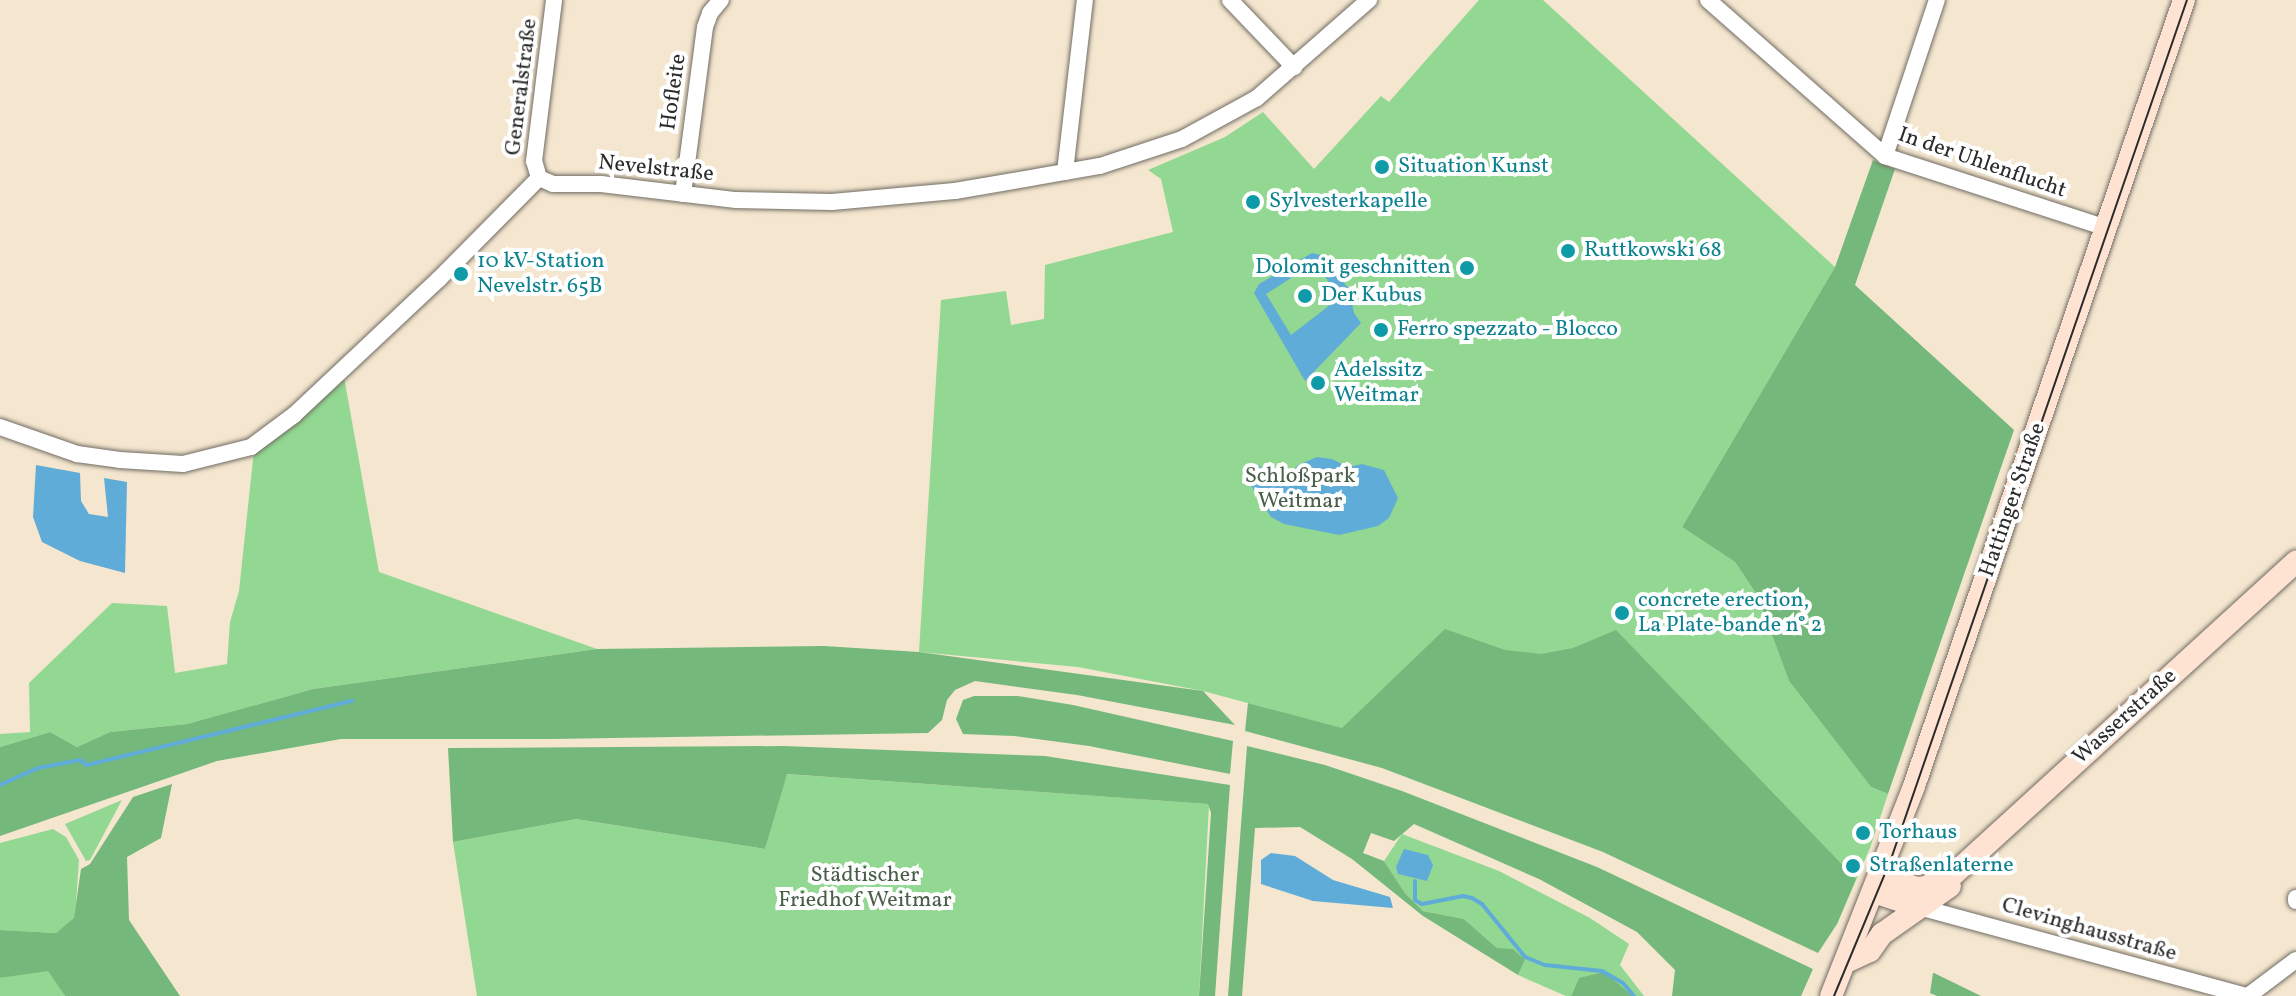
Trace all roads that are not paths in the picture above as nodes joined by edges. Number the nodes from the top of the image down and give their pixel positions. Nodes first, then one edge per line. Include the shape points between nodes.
1 (554, 0) edge
2 (721, 0) edge
3 (1085, 0) edge
4 (1230, 0) edge
5 (1369, 0) edge
6 (1708, 0) edge
7 (1937, 0) edge
8 (2184, 0) edge
9 (1294, 67) junction
10 (1885, 156) junction
11 (1065, 172) junction
12 (539, 178) junction
13 (683, 194) junction
14 (2106, 228) junction
15 (0, 427) edge
16 (2296, 563) edge
17 (1955, 873) junction
18 (1878, 884) junction
19 (1919, 907) junction
20 (2296, 960) edge
21 (1846, 962) junction
22 (1831, 996) edge
23 (2247, 996) edge

1 - 12 street, Generalstraße via 534,161
2 - 13 street, Hofleite via 705,27
3 - 11 street
4 - 9 street
5 - 9 street, Nevelstraße
6 - 10 street, In der Uhlenflucht
7 - 10 street
8 - 14 main road, Hattinger Straße
9 - 11 street, Nevelstraße via 1257,98 1182,139 1128,159
10 - 14 street, In der Uhlenflucht
11 - 13 street, Nevelstraße via 955,191 832,202
12 - 13 street, Nevelstraße via 553,184
12 - 15 street via 294,415 251,447 183,464 120,460 77,454
14 - 18 main road, Hattinger Straße
16 - 17 main road, Wasserstraße
17 - 18 main road, Wasserstraße via 1927,887
17 - 19 main road, Wasserstraße via 1952,884
18 - 19 main road
18 - 21 main road, Hattinger Straße
19 - 21 main road, Wasserstraße via 1882,934 1870,951
19 - 23 street, Clevinghausstraße
20 - 23 street, Clevinghausstraße
21 - 22 main road, Hattinger Straße

